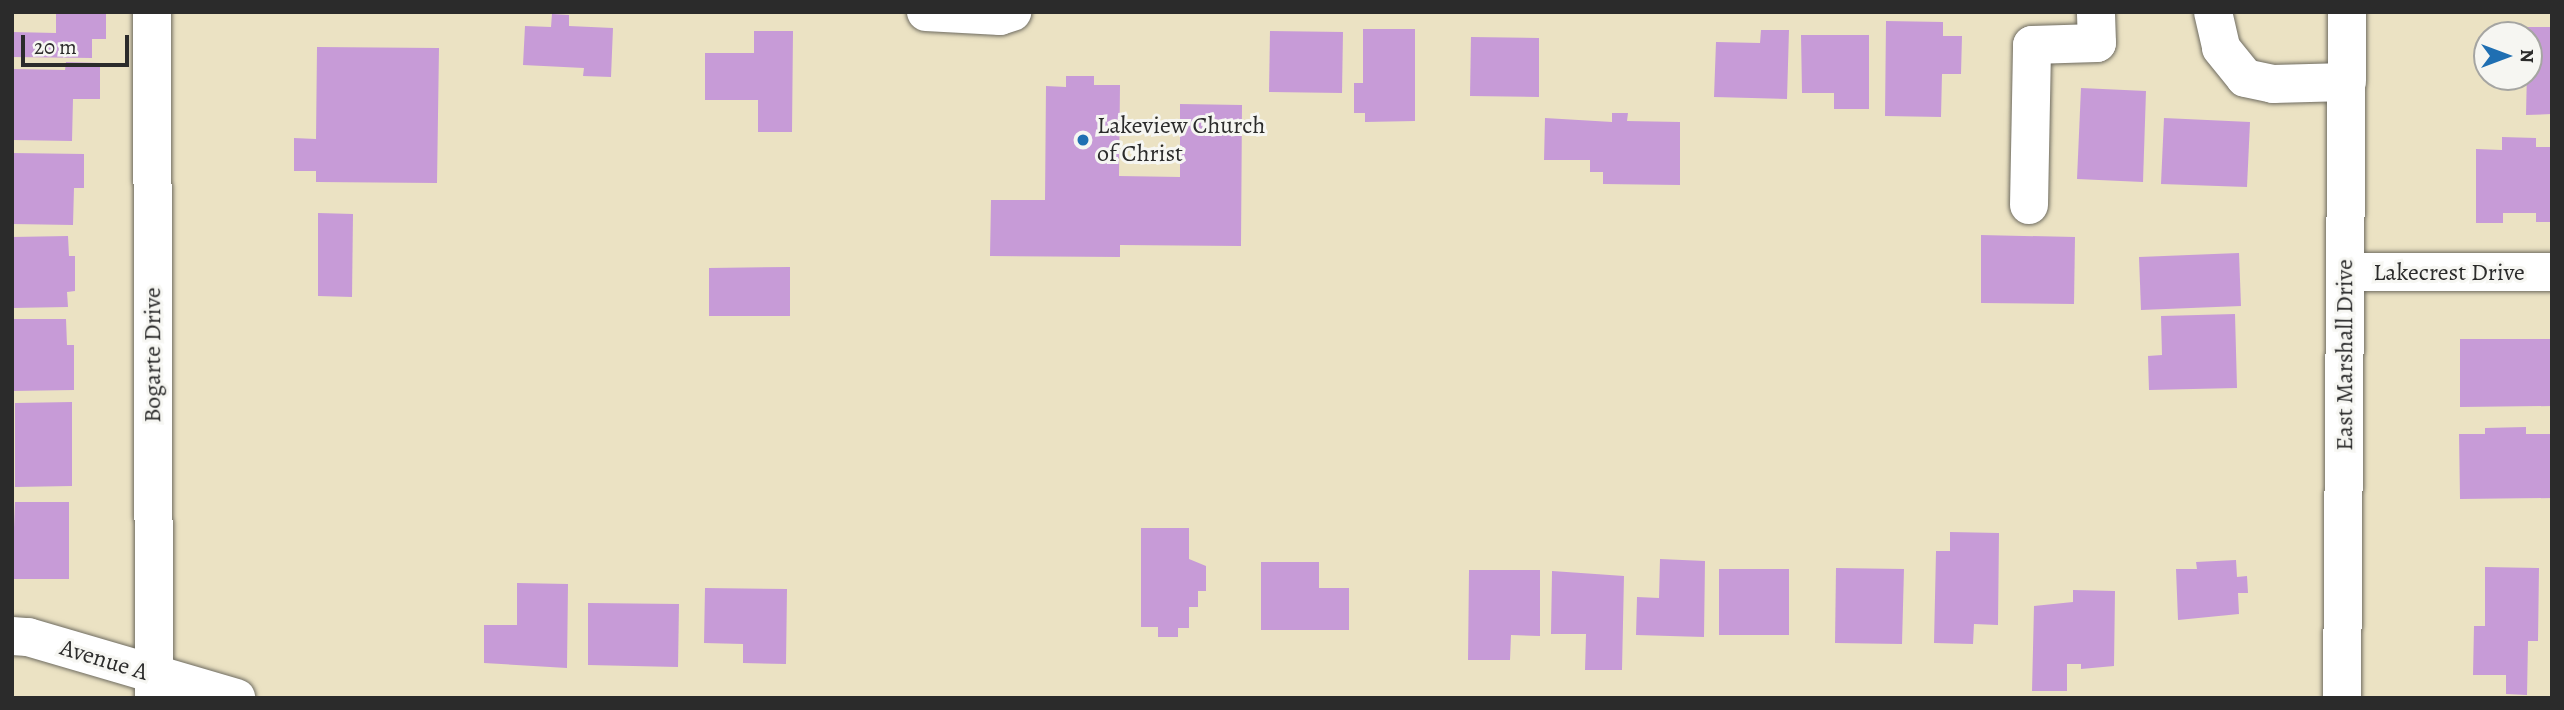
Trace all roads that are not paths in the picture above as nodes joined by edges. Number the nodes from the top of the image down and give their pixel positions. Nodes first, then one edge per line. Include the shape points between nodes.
1 (152, 12) edge
2 (926, 12) edge
3 (1012, 12) edge
4 (2096, 12) edge
5 (2213, 12) edge
6 (2347, 12) edge
7 (2347, 82) junction
8 (2029, 205) dead end
9 (2346, 272) junction
10 (2552, 272) edge
11 (12, 636) edge
12 (154, 686) edge
13 (236, 698) edge
14 (2342, 698) edge

1 - 12 street, Bogarte Drive
2 - 3 street via 1000,16
4 - 8 street via 2097,43 2032,45
5 - 7 street via 2221,48 2245,78 2273,84
6 - 7 street, East Marshall Drive
7 - 9 street, East Marshall Drive
9 - 10 street, Lakecrest Drive
9 - 14 street, East Marshall Drive
11 - 12 street, Avenue A
12 - 13 street, Avenue A

